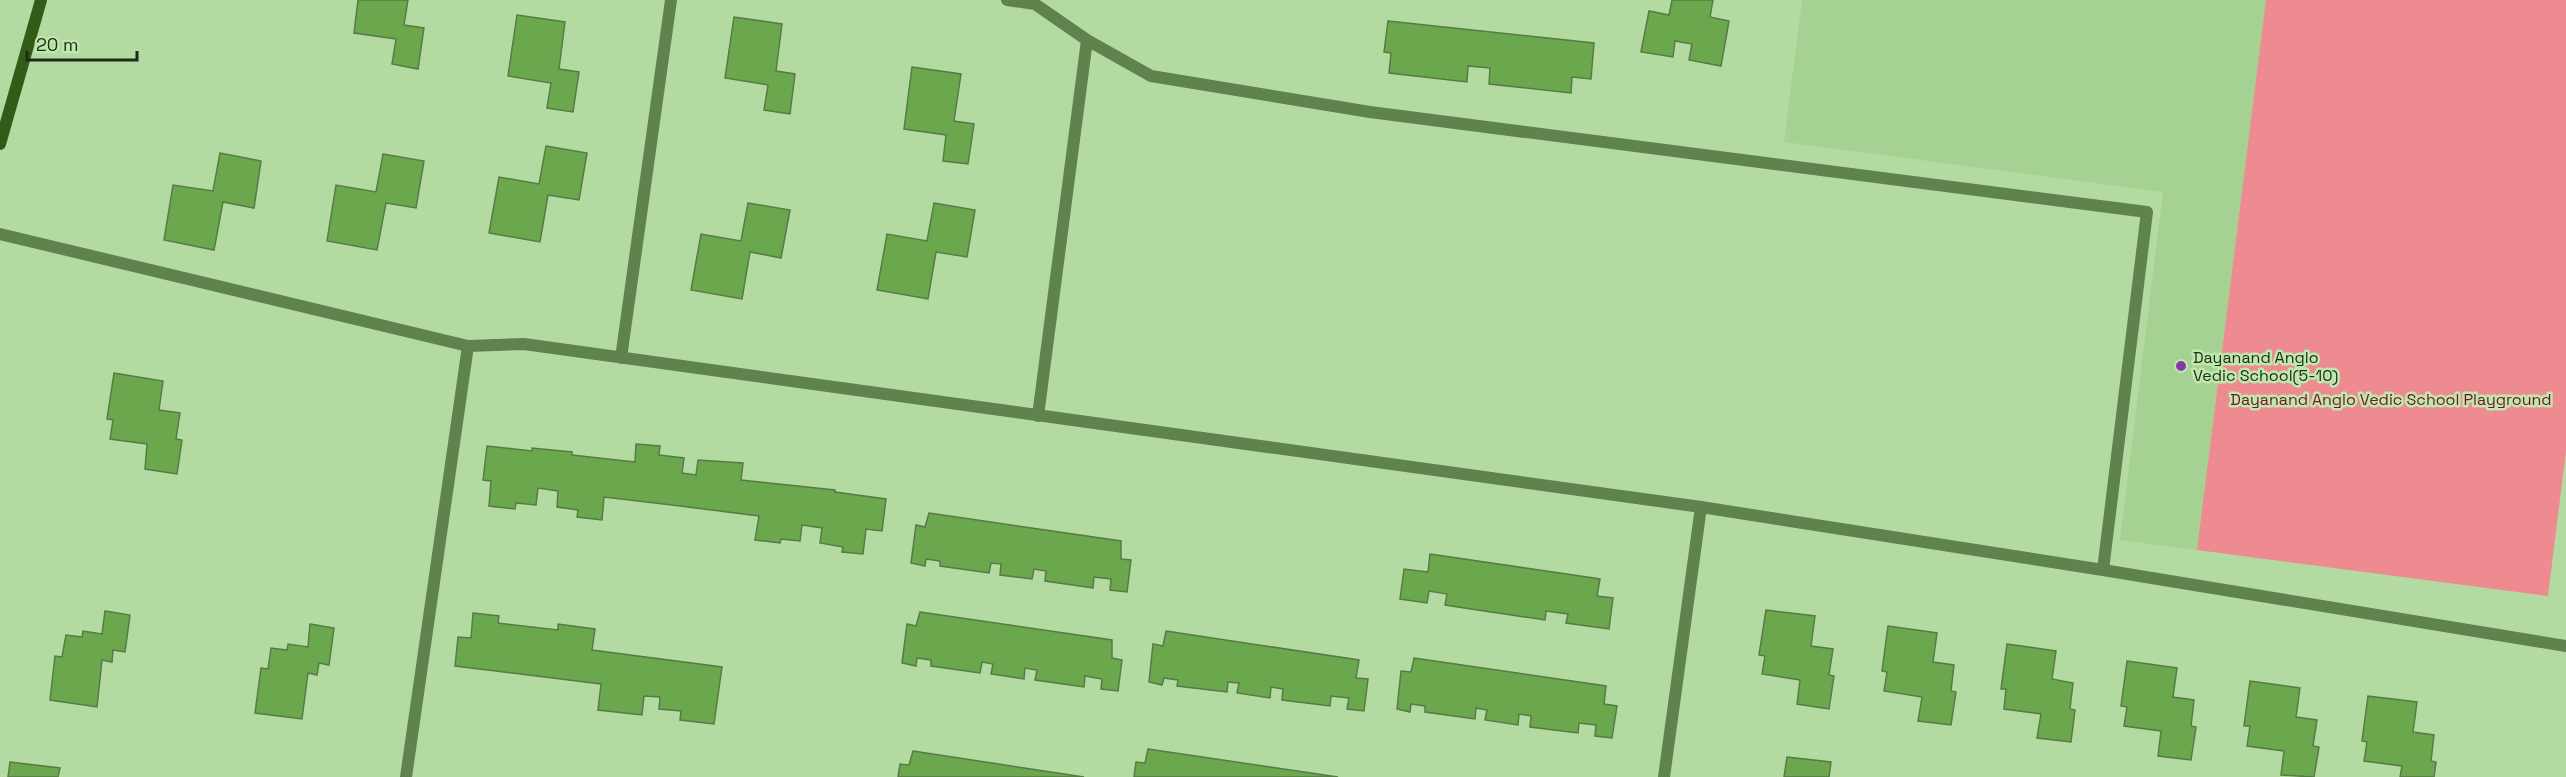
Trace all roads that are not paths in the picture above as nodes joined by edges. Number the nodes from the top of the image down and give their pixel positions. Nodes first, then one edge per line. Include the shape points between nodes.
1 (41, 0) edge
2 (671, 0) edge
3 (1007, 0) edge
4 (1035, 2) edge
5 (1087, 40) junction
6 (0, 144) edge
7 (0, 234) edge
8 (468, 346) junction
9 (621, 358) junction
10 (1038, 416) junction
11 (1701, 507) junction
12 (2103, 570) junction
13 (2566, 646) edge
14 (406, 777) edge
15 (1664, 777) edge

1 - 6 street
2 - 9 street
3 - 4 street
4 - 5 street
5 - 10 street
5 - 12 street via 1151,76 1370,112 2147,212
7 - 8 street
8 - 9 street via 524,344
8 - 14 street
9 - 10 street
10 - 11 street
11 - 12 street
11 - 15 street
12 - 13 street

